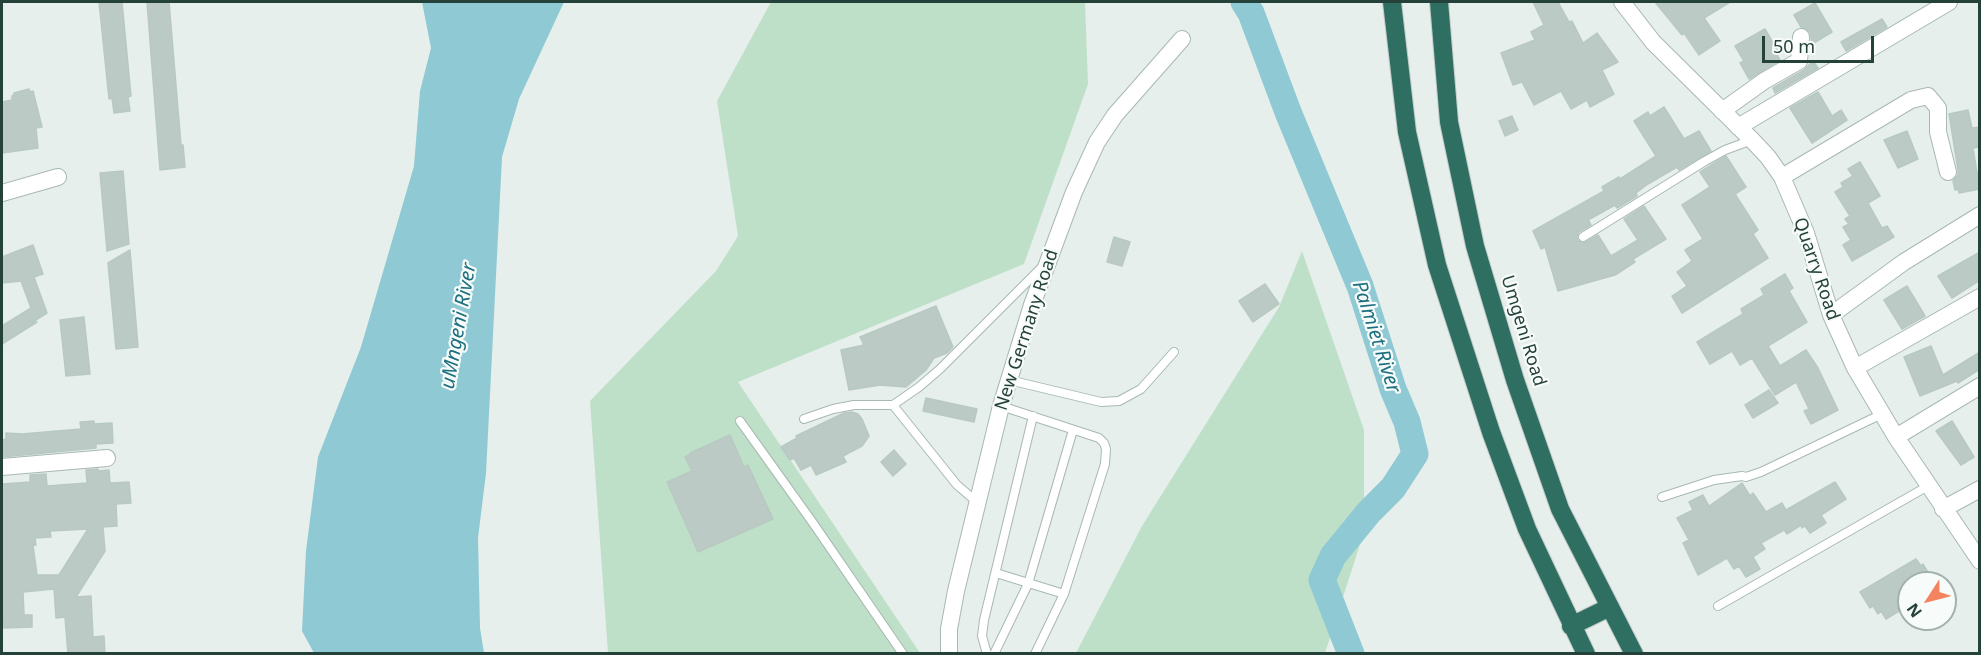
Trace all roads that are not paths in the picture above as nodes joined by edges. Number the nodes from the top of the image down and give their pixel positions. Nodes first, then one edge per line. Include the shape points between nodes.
1 (1392, 2) edge
2 (1438, 2) edge
3 (1622, 2) edge
4 (1949, 2) edge
5 (1801, 37) dead end
6 (1182, 39) dead end
7 (1722, 111) junction
8 (1738, 127) junction
9 (1752, 140) junction
10 (1948, 172) dead end
11 (58, 177) dead end
12 (1782, 177) junction
13 (2, 193) edge
14 (1980, 214) edge
15 (1583, 237) dead end
16 (1049, 260) junction
17 (1980, 297) edge
18 (1831, 315) junction
19 (1174, 352) dead end
20 (1855, 368) junction
21 (1008, 380) junction
22 (1980, 386) edge
23 (893, 405) junction
24 (1001, 406) junction
25 (1882, 414) junction
26 (1033, 416) junction
27 (804, 419) dead end
28 (740, 421) dead end
29 (1073, 430) junction
30 (1896, 437) junction
31 (107, 458) dead end
32 (2, 467) edge
33 (1928, 486) junction
34 (1980, 489) edge
35 (1662, 497) dead end
36 (978, 502) junction
37 (1943, 509) junction
38 (1980, 561) edge
39 (996, 573) junction
40 (1028, 584) junction
41 (1064, 594) junction
42 (1718, 606) dead end
43 (1610, 607) junction
44 (1571, 626) junction
45 (903, 654) edge
46 (949, 654) edge
47 (987, 654) edge
48 (994, 654) edge
49 (1035, 654) edge
50 (1586, 654) edge
51 (1634, 654) edge

1 - 44 highway via 1407,132 1437,265 1495,443 1527,529
2 - 43 highway, Umgeni Road via 1449,122 1475,246 1515,380 1560,509
3 - 7 street, Quarry Road via 1653,42
4 - 8 street
5 - 7 street via 1798,61
6 - 16 street, New Germany Road via 1115,115 1097,142
7 - 8 street, Quarry Road
8 - 9 street, Quarry Road
9 - 12 street, Quarry Road
9 - 15 lane via 1705,161
10 - 12 street via 1938,132 1938,108 1928,96 1911,100
11 - 13 street
12 - 18 street, Quarry Road via 1806,233
14 - 18 street
16 - 21 street, New Germany Road
16 - 23 lane via 940,369
17 - 20 street
18 - 20 street, Quarry Road
19 - 21 lane via 1142,389 1119,401 1101,402
20 - 25 street, Quarry Road
21 - 24 street, New Germany Road
22 - 30 street
23 - 27 lane via 854,405
23 - 36 lane via 957,485
24 - 26 lane
24 - 36 street, New Germany Road
25 - 30 street, Quarry Road
25 - 35 lane via 1761,472 1714,480
26 - 29 lane
26 - 39 lane
28 - 45 lane
29 - 40 lane
29 - 41 lane via 1099,438 1106,449 1105,464
30 - 33 street, Quarry Road
31 - 32 street
33 - 37 street, Quarry Road
33 - 42 lane
34 - 37 street
36 - 46 street, New Germany Road via 956,591
37 - 38 street, Quarry Road
39 - 40 lane
39 - 47 lane via 982,636
40 - 41 lane
40 - 48 lane
41 - 49 lane
43 - 44 highway
43 - 51 highway, Umgeni Road
44 - 50 highway

